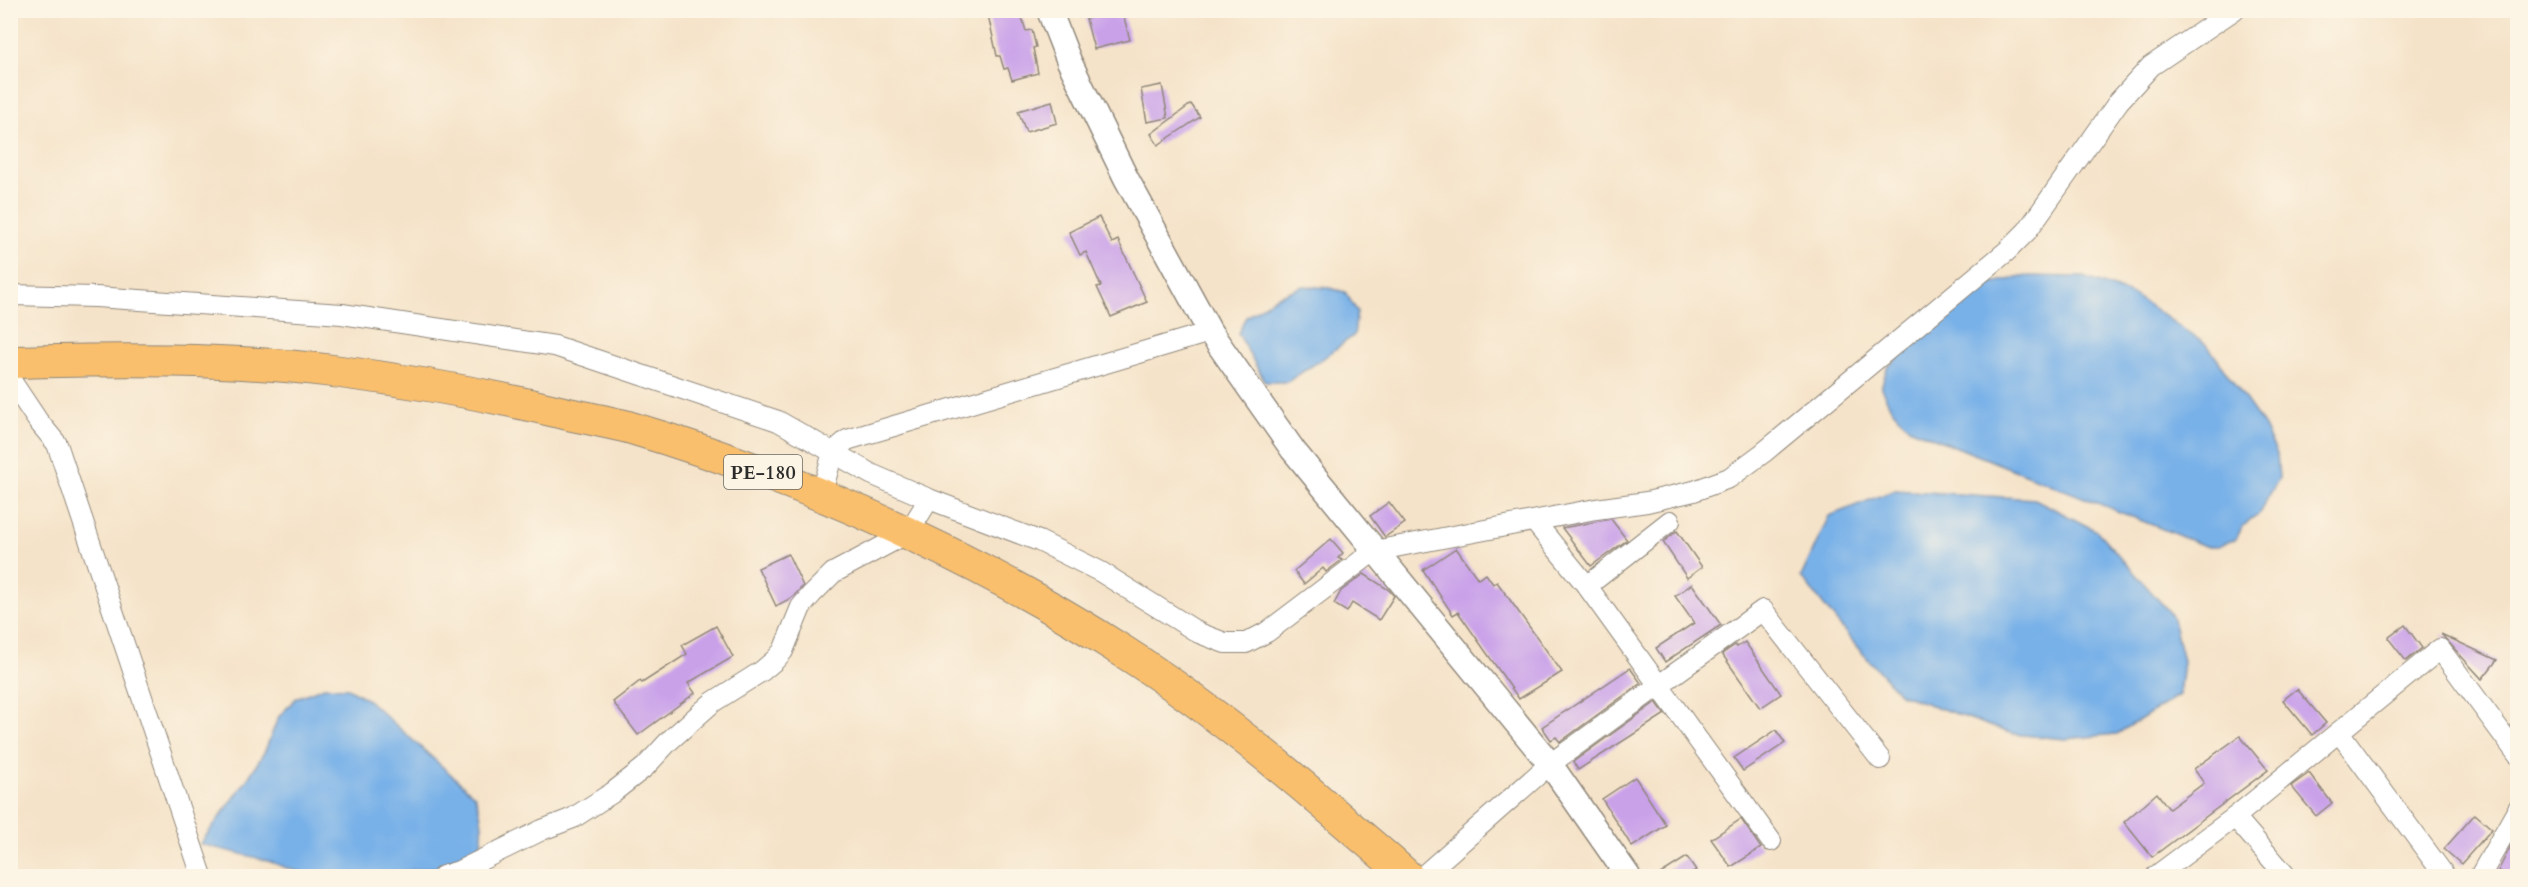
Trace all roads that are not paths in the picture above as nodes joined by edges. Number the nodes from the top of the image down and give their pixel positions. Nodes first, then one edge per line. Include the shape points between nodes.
1 (1049, 10) edge
2 (2234, 10) edge
3 (10, 295) edge
4 (1210, 332) junction
5 (10, 362) edge
6 (10, 379) edge
7 (833, 452) junction
8 (821, 496) junction
9 (929, 499) junction
10 (1534, 521) junction
11 (1670, 521) dead end
12 (908, 533) junction
13 (1374, 551) junction
14 (1587, 586) junction
15 (1658, 686) junction
16 (2339, 732) junction
17 (2517, 755) edge
18 (1880, 759) dead end
19 (1550, 764) junction
20 (2517, 809) edge
21 (2235, 817) junction
22 (1771, 841) dead end
23 (202, 876) edge
24 (443, 876) edge
25 (1407, 876) edge
26 (1423, 876) edge
27 (1628, 876) edge
28 (2156, 876) edge
29 (2286, 876) edge
30 (2445, 876) edge
31 (2480, 876) edge

1 - 4 street via 1069,61 1126,178
2 - 10 street via 2151,66 2119,101 2026,231 2007,250 1729,478 1647,502
3 - 7 street via 342,314 555,346 778,421
4 - 7 street via 847,440
4 - 13 street via 1293,450
5 - 8 main road, PE-180 via 227,362 332,371 459,390 625,426 748,466
6 - 23 street via 57,444
7 - 8 street
7 - 9 street via 871,474
8 - 12 main road, PE-180
9 - 12 street
9 - 13 street via 1060,551 1199,633 1225,643 1246,643 1267,632
10 - 13 street
10 - 14 street
11 - 14 street
12 - 24 street via 833,573 801,607 791,635 775,660 712,702 612,793 573,818
12 - 25 main road, PE-180 via 1011,585 1126,653 1247,739
13 - 19 street
14 - 15 street
15 - 18 street via 1763,610
15 - 19 street
15 - 22 street
16 - 17 street via 2440,649
16 - 21 street
16 - 30 street
19 - 26 street
19 - 27 street
20 - 31 street
21 - 28 street
21 - 29 street

